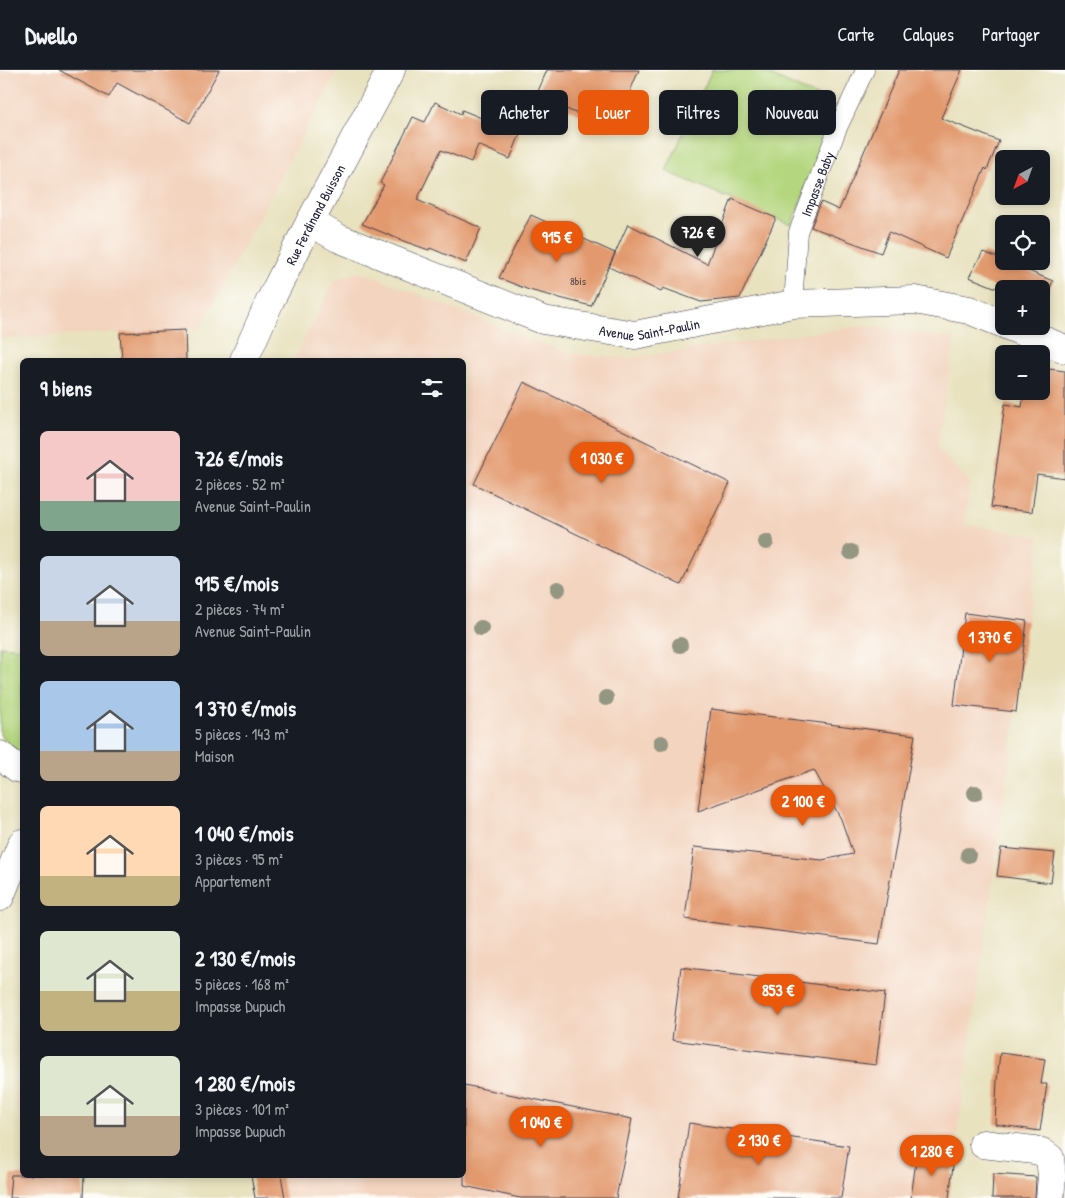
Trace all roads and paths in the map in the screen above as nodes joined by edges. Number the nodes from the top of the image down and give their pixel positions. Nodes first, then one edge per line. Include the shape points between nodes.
1 (391, 70) edge
2 (865, 70) edge
3 (310, 222) junction
4 (792, 304) junction
5 (995, 320) edge
6 (1030, 335) edge
7 (1065, 349) edge
8 (245, 358) edge
9 (0, 755) edge
10 (20, 769) edge
11 (20, 848) edge
12 (0, 897) edge
13 (983, 1144) dead end
14 (1050, 1198) edge

1 - 3 street, Rue Ferdinand Buisson
2 - 4 lane, Impasse Baby via 837,130 798,232
3 - 4 street, Avenue Saint-Paulin via 338,238 543,320 635,335
3 - 8 street, Rue Ferdinand Buisson
4 - 5 street, Avenue Saint-Paulin via 915,300 969,310
6 - 7 street
9 - 10 street
11 - 12 street
13 - 14 street via 1034,1150 1050,1158

